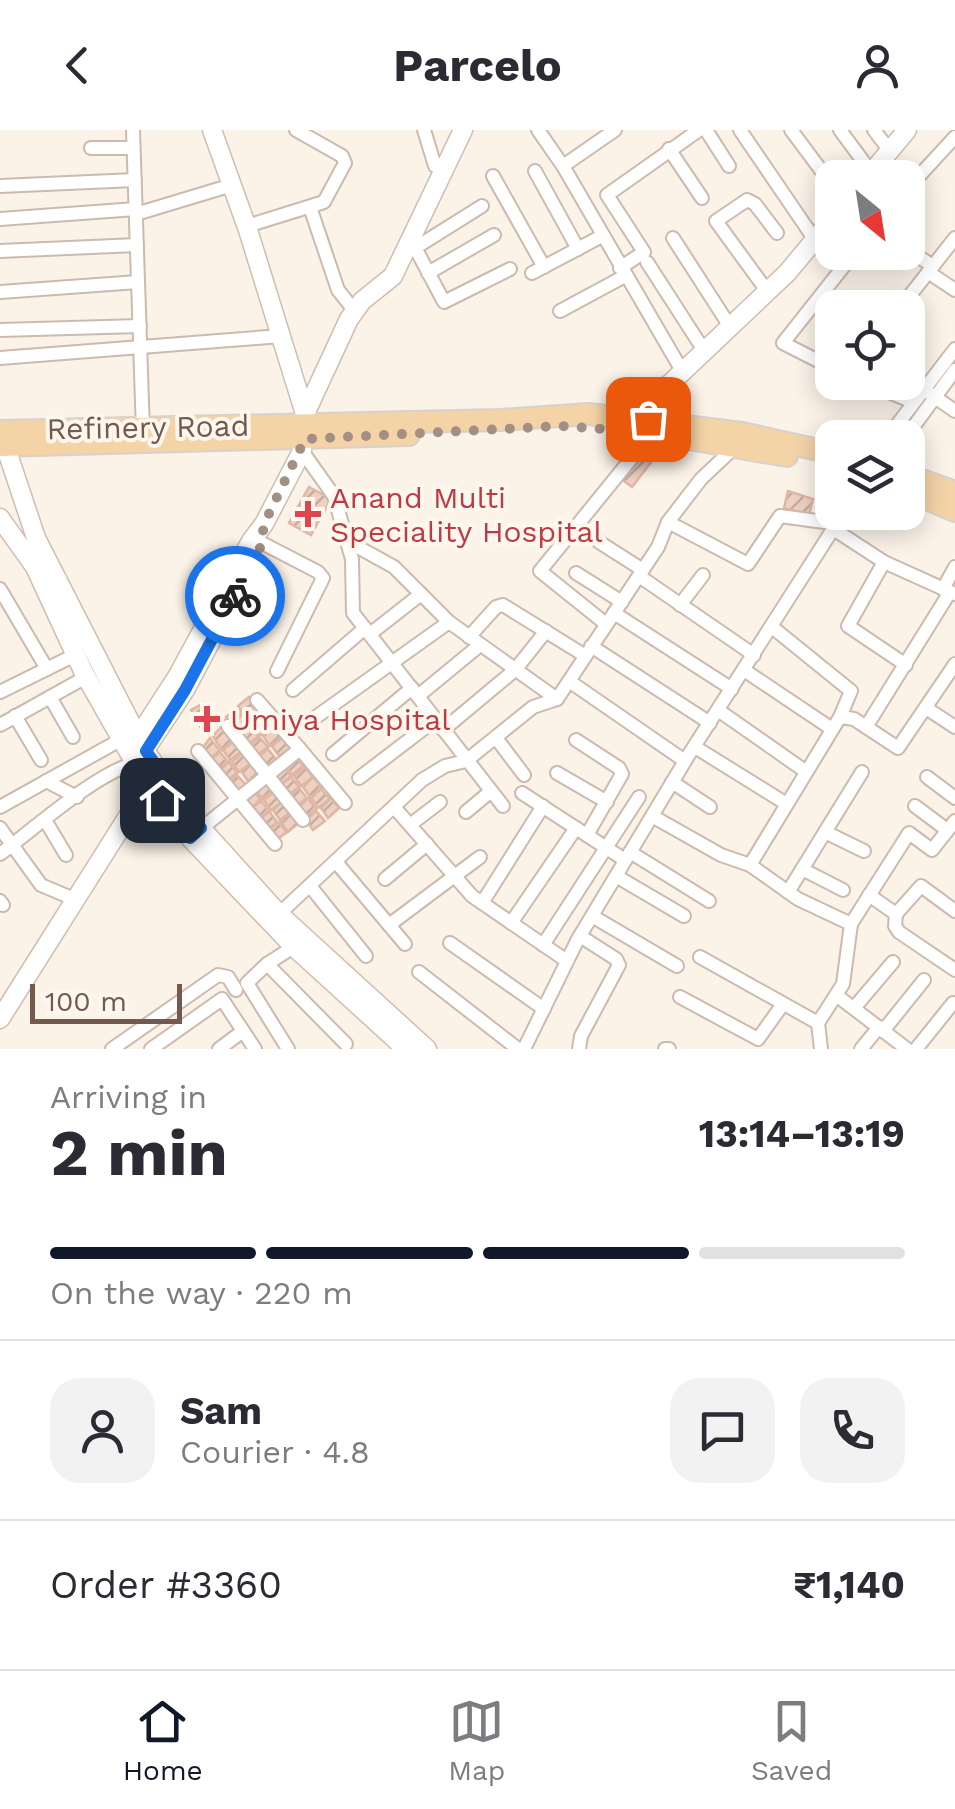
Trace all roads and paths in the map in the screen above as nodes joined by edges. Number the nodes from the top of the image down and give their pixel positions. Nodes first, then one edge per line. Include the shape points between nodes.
1 (133, 130) edge
2 (212, 130) edge
3 (296, 130) edge
4 (424, 130) edge
5 (450, 130) edge
6 (463, 130) edge
7 (538, 130) edge
8 (615, 130) edge
9 (702, 130) edge
10 (740, 130) edge
11 (791, 130) edge
12 (840, 130) edge
13 (874, 130) edge
14 (907, 130) edge
15 (955, 137) edge
16 (91, 148) dead end
17 (134, 148) junction
18 (669, 149) junction
19 (890, 150) junction
20 (442, 159) junction
21 (859, 160) edge
22 (882, 160) edge
23 (815, 162) edge
24 (563, 166) junction
25 (729, 166) dead end
26 (925, 170) edge
27 (535, 171) dead end
28 (493, 176) dead end
29 (135, 180) junction
30 (232, 185) junction
31 (0, 186) edge
32 (702, 198) dead end
33 (482, 206) dead end
34 (310, 207) junction
35 (136, 211) junction
36 (0, 219) edge
37 (247, 226) junction
38 (777, 233) dead end
39 (494, 236) dead end
40 (602, 236) junction
41 (673, 238) dead end
42 (955, 238) edge
43 (815, 240) joint
44 (413, 244) junction
45 (137, 246) junction
46 (578, 249) junction
47 (0, 251) edge
48 (647, 262) dead end
49 (925, 264) edge
50 (510, 269) dead end
51 (931, 269) junction
52 (841, 270) edge
53 (623, 272) junction
54 (428, 273) junction
55 (138, 282) junction
56 (379, 285) junction
57 (825, 290) edge
58 (914, 290) edge
59 (955, 290) edge
60 (767, 291) junction
61 (0, 292) edge
62 (815, 303) edge
63 (354, 310) junction
64 (560, 311) dead end
65 (730, 325) junction
66 (140, 326) junction
67 (0, 330) edge
68 (281, 336) junction
69 (141, 348) junction
70 (703, 349) junction
71 (955, 349) edge
72 (0, 358) edge
73 (815, 359) edge
74 (681, 369) junction
75 (955, 370) edge
76 (929, 392) junction
77 (908, 400) edge
78 (913, 402) junction
79 (955, 411) edge
80 (900, 420) edge
81 (914, 420) edge
82 (646, 425) junction
83 (304, 432) junction
84 (143, 436) junction
85 (1, 438) edge
86 (738, 440) junction
87 (815, 451) edge
88 (815, 461) edge
89 (925, 481) edge
90 (955, 492) edge
91 (925, 498) edge
92 (955, 510) edge
93 (0, 518) edge
94 (815, 520) edge
95 (668, 522) junction
96 (834, 530) edge
97 (848, 530) edge
98 (263, 534) junction
99 (347, 540) junction
100 (599, 542) dead end
101 (884, 562) junction
102 (955, 567) edge
103 (576, 573) dead end
104 (641, 573) junction
105 (702, 575) dead end
106 (0, 588) edge
107 (950, 592) edge
108 (421, 594) junction
109 (680, 604) junction
110 (614, 613) junction
111 (449, 622) junction
112 (772, 628) junction
113 (546, 630) junction
114 (367, 631) junction
115 (475, 641) junction
116 (588, 650) junction
117 (75, 655) junction
118 (754, 655) junction
119 (392, 662) junction
120 (955, 664) edge
121 (906, 666) junction
122 (47, 669) junction
123 (516, 670) junction
124 (744, 670) junction
125 (277, 671) dead end
126 (86, 677) junction
127 (569, 680) junction
128 (732, 688) junction
129 (294, 690) dead end
130 (0, 691) edge
131 (415, 692) junction
132 (50, 696) junction
133 (257, 700) dead end
134 (557, 700) junction
135 (926, 708) junction
136 (16, 716) junction
137 (316, 716) dead end
138 (714, 716) junction
139 (836, 723) junction
140 (0, 725) edge
141 (440, 725) junction
142 (228, 726) dead end
143 (866, 727) junction
144 (955, 727) edge
145 (73, 737) dead end
146 (496, 738) junction
147 (576, 740) dead end
148 (694, 747) junction
149 (300, 748) junction
150 (198, 751) dead end
151 (132, 752) junction
152 (333, 754) dead end
153 (42, 760) dead end
154 (466, 761) junction
155 (685, 761) junction
156 (805, 771) junction
157 (862, 772) dead end
158 (557, 773) dead end
159 (267, 774) junction
160 (524, 775) dead end
161 (927, 777) dead end
162 (359, 778) dead end
163 (46, 781) junction
164 (672, 782) junction
165 (149, 783) junction
166 (491, 791) junction
167 (522, 793) dead end
168 (77, 796) junction
169 (639, 797) dead end
170 (236, 798) junction
171 (955, 798) edge
172 (440, 802) dead end
173 (606, 802) junction
174 (345, 803) dead end
175 (785, 803) junction
176 (394, 806) junction
177 (503, 806) dead end
178 (543, 806) junction
179 (915, 806) dead end
180 (0, 807) edge
181 (710, 807) dead end
182 (466, 812) dead end
183 (652, 816) junction
184 (46, 820) junction
185 (303, 820) dead end
186 (410, 824) junction
187 (951, 826) edge
188 (0, 828) edge
189 (581, 831) junction
190 (825, 832) junction
191 (196, 833) junction
192 (275, 844) dead end
193 (427, 844) junction
194 (606, 848) junction
195 (6, 850) edge
196 (864, 851) dead end
197 (66, 854) dead end
198 (628, 856) junction
199 (480, 857) dead end
200 (336, 862) junction
201 (750, 865) junction
202 (802, 869) junction
203 (616, 876) junction
204 (455, 877) junction
205 (385, 879) dead end
206 (310, 886) junction
207 (842, 890) dead end
208 (788, 892) junction
209 (869, 895) junction
210 (74, 899) junction
211 (709, 901) dead end
212 (482, 903) junction
213 (955, 911) edge
214 (279, 914) junction
215 (896, 914) junction
216 (592, 916) junction
217 (684, 916) dead end
218 (511, 923) junction
219 (851, 924) junction
220 (390, 925) junction
221 (580, 936) junction
222 (300, 942) junction
223 (450, 943) dead end
224 (406, 944) dead end
225 (543, 945) junction
226 (366, 956) dead end
227 (700, 958) dead end
228 (567, 961) junction
229 (893, 962) dead end
230 (267, 964) junction
231 (677, 966) dead end
232 (955, 970) edge
233 (419, 972) dead end
234 (924, 980) dead end
235 (241, 986) junction
236 (836, 994) junction
237 (680, 996) dead end
238 (222, 999) junction
239 (784, 1004) junction
240 (953, 1004) edge
241 (854, 1008) junction
242 (544, 1009) junction
243 (0, 1018) edge
244 (818, 1023) junction
245 (390, 1025) junction
246 (881, 1029) junction
247 (243, 1031) junction
248 (346, 1044) dead end
249 (112, 1049) edge
250 (151, 1049) edge
251 (219, 1049) edge
252 (255, 1049) edge
253 (288, 1049) edge
254 (406, 1049) edge
255 (427, 1049) edge
256 (521, 1049) edge
257 (578, 1049) edge
258 (821, 1049) edge
259 (861, 1049) edge
260 (907, 1049) edge
261 (916, 1049) edge

1 - 17 street
2 - 30 street
3 - 34 street via 345,161 327,199
4 - 20 street
5 - 20 street
6 - 20 street
7 - 24 street
8 - 24 street
9 - 18 street
9 - 25 street
10 - 43 street
11 - 23 street
12 - 21 street
13 - 19 street
14 - 19 street
15 - 26 street
16 - 17 street
17 - 29 street
18 - 32 street
18 - 53 street via 607,195 644,252
19 - 22 street
20 - 44 street
20 - 56 street
24 - 40 street
27 - 46 street
28 - 46 street via 538,270
29 - 31 street
29 - 35 street
30 - 35 street
30 - 37 street
33 - 44 street
34 - 37 street
34 - 63 street via 338,290
35 - 36 street
35 - 45 street
37 - 68 street
38 - 60 street via 748,200 716,221
39 - 54 street
40 - 46 street
40 - 53 street
41 - 65 street
42 - 51 street
43 - 60 street
44 - 54 street
44 - 56 street via 393,276
45 - 47 street
45 - 55 street
48 - 70 street
49 - 51 street
50 - 54 street via 447,302
51 - 58 street
51 - 59 street
52 - 57 street
53 - 64 street
53 - 74 street
55 - 61 street
55 - 66 street
56 - 63 street
60 - 65 street
62 - 73 street via 783,343
63 - 83 street
65 - 70 street
66 - 67 street
66 - 69 street
68 - 69 street
68 - 83 street
69 - 72 street
69 - 84 street
70 - 74 street
71 - 76 street
74 - 82 street via 653,402
75 - 76 street
76 - 78 street
76 - 79 street
76 - 81 street
77 - 78 street
78 - 80 street
82 - 83 main road, Refinery Road
82 - 86 main road, Refinery Road
82 - 110 street via 635,454 540,571
83 - 84 main road, Refinery Road
83 - 98 street
83 - 99 street
84 - 85 main road, Refinery Road
85 - 151 street via 36,538
86 - 87 main road, Refinery Road
86 - 88 main road, Refinery Road
86 - 95 street
89 - 90 main road
91 - 92 main road
93 - 117 street via 35,567
94 - 95 street via 780,516 748,564
95 - 104 street
96 - 112 street
97 - 101 street
98 - 125 street via 323,578
98 - 151 street via 251,541
99 - 108 street via 394,567
99 - 114 street via 353,614
100 - 104 street
101 - 107 street
101 - 121 street via 848,626
102 - 107 street
103 - 110 street
104 - 109 street
104 - 110 street
105 - 109 street
106 - 122 street
107 - 121 street
108 - 111 street
108 - 114 street
109 - 118 street
110 - 116 street
110 - 128 street
111 - 115 street
111 - 119 street
112 - 118 street
112 - 139 street via 851,691
113 - 115 street via 500,605
113 - 116 street
113 - 123 street
114 - 119 street
114 - 129 street
115 - 123 street
115 - 131 street
116 - 127 street
116 - 138 street
117 - 122 street
117 - 126 street
118 - 124 street
119 - 131 street
119 - 137 street
120 - 135 street
121 - 143 street
122 - 130 street
123 - 134 street
123 - 141 street
124 - 128 street
124 - 139 street
126 - 132 street
126 - 151 street
127 - 134 street
127 - 155 street
128 - 138 street
131 - 141 street
131 - 152 street
132 - 136 street
132 - 145 street
133 - 149 street
134 - 146 street via 533,707
135 - 143 street via 898,748
135 - 144 street
136 - 140 street
136 - 153 street
138 - 148 street
138 - 156 street
139 - 143 street via 854,719
139 - 156 street
141 - 154 street
141 - 162 street
142 - 159 street
146 - 154 street
146 - 160 street
147 - 173 street via 622,771
148 - 155 street
148 - 175 street
149 - 159 street
149 - 174 street
150 - 170 street
151 - 163 street
151 - 165 street
151 - 168 street
151 - 191 street
154 - 166 street
154 - 176 street via 422,780
155 - 164 street
156 - 175 street
157 - 190 street
158 - 173 street
159 - 170 street
159 - 185 street
161 - 171 street
163 - 168 street
163 - 180 street
164 - 181 street
164 - 183 street
165 - 191 street
165 - 210 street
166 - 177 street
166 - 182 street
167 - 178 street
168 - 184 street
169 - 194 street
170 - 191 street
170 - 192 street
172 - 186 street
173 - 189 street
175 - 201 street
176 - 186 street
176 - 200 street
178 - 189 street
178 - 212 street
179 - 187 street
183 - 198 street
183 - 201 street
184 - 195 street
184 - 197 street
186 - 193 street
187 - 209 street via 932,850 908,832
188 - 195 street
189 - 194 street
189 - 218 street
190 - 196 street
190 - 202 street
191 - 214 street
191 - 222 street
193 - 204 street
193 - 205 street
194 - 198 street
194 - 225 street
195 - 210 street via 41,885
198 - 203 street
198 - 211 street
199 - 204 street
200 - 206 street
200 - 220 street
201 - 208 street
202 - 207 street
202 - 208 street
203 - 216 street
203 - 217 street
204 - 212 street
204 - 220 street
206 - 214 street
206 - 226 street
208 - 219 street
209 - 215 street
209 - 219 street
210 - 243 street
212 - 218 street
213 - 215 street via 921,886
214 - 222 street
215 - 232 street via 899,932
216 - 221 street
216 - 231 street
218 - 225 street
219 - 236 street
220 - 224 street
221 - 228 street
221 - 257 street via 619,965
222 - 230 street
222 - 245 street
223 - 242 street
225 - 228 street
227 - 239 street
228 - 242 street
229 - 241 street
230 - 235 street
230 - 248 street
233 - 256 street
234 - 246 street
235 - 238 street
235 - 249 street via 218,974
235 - 253 street
236 - 241 street
236 - 244 street
237 - 239 street via 758,1039
238 - 247 street
238 - 250 street
239 - 244 street
240 - 261 street
241 - 246 street
242 - 256 street
244 - 258 street
245 - 254 street
245 - 255 street
246 - 259 street
246 - 260 street
247 - 251 street
247 - 252 street

